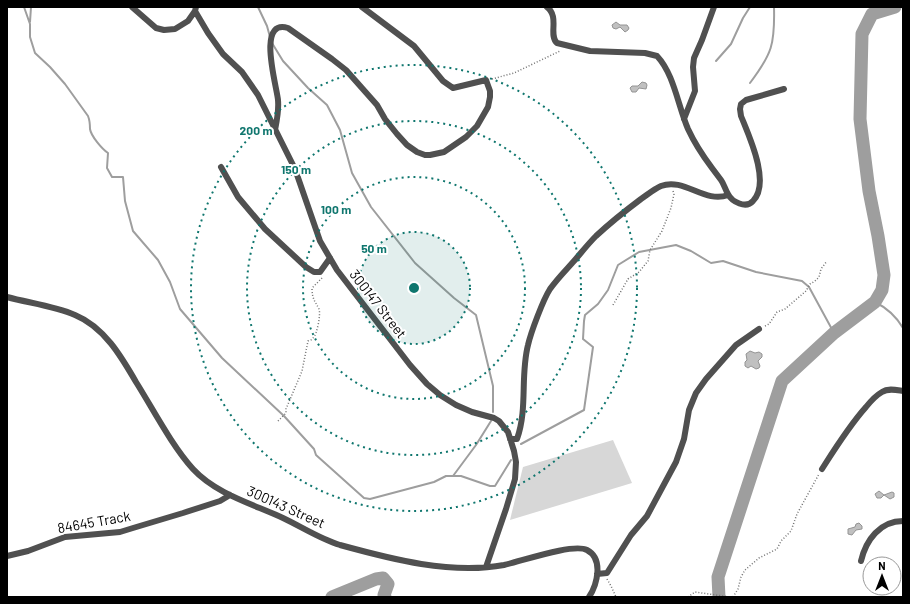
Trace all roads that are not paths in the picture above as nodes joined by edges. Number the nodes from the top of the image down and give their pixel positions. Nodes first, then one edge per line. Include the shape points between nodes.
1 (132, 7) edge
2 (362, 7) edge
3 (547, 7) edge
4 (714, 7) edge
5 (196, 9) edge
6 (784, 89) dead end
7 (684, 119) junction
8 (275, 130) junction
9 (221, 168) dead end
10 (728, 195) junction
11 (330, 258) junction
12 (7, 297) edge
13 (758, 330) road end
14 (903, 392) edge
15 (510, 439) junction
16 (822, 469) road end
17 (230, 495) junction
18 (903, 521) edge
19 (7, 556) edge
20 (861, 561) dead end
21 (486, 567) junction
22 (600, 574) junction
23 (589, 597) edge

1 - 5 street via 156,28 164,30 175,29 188,21
2 - 8 street via 414,46 443,81 453,88 486,80 490,97 488,107 477,126 444,152 430,156 417,152 397,134 377,105 346,70 288,28 280,28 272,35 270,46 279,112
3 - 7 street via 553,14 557,43 590,51 646,53 657,56 668,73
4 - 7 street via 694,58 695,92
5 - 8 street, 300147 Street via 208,33 258,95
6 - 10 street via 746,100 741,104 741,116 760,172 759,186 755,199 748,204 739,203
7 - 10 street via 688,130
8 - 11 street, 300147 Street via 295,169 320,241
9 - 11 street via 238,197 265,230 306,267 314,272 320,272
10 - 15 street via 715,197 670,184 658,187 596,237 556,280 549,290 528,344 524,364 520,431 517,438
11 - 15 street, 300147 Street via 363,305 427,384 456,405 499,421
12 - 17 street, 300143 Street via 75,315 95,327 123,360 193,469 208,482
13 - 22 street via 736,345 696,393 676,462 647,516 630,535 612,567 607,573
14 - 16 street via 887,390 873,399 855,419
15 - 21 street, 300147 Street via 516,462 515,479
17 - 19 street, 84645 Track via 183,513 120,532 65,537
17 - 21 street, 300143 Street via 338,544 392,558 434,565
18 - 20 street via 880,528 871,538
21 - 22 street, 300143 Street via 577,548 586,550 594,557
22 - 23 street

